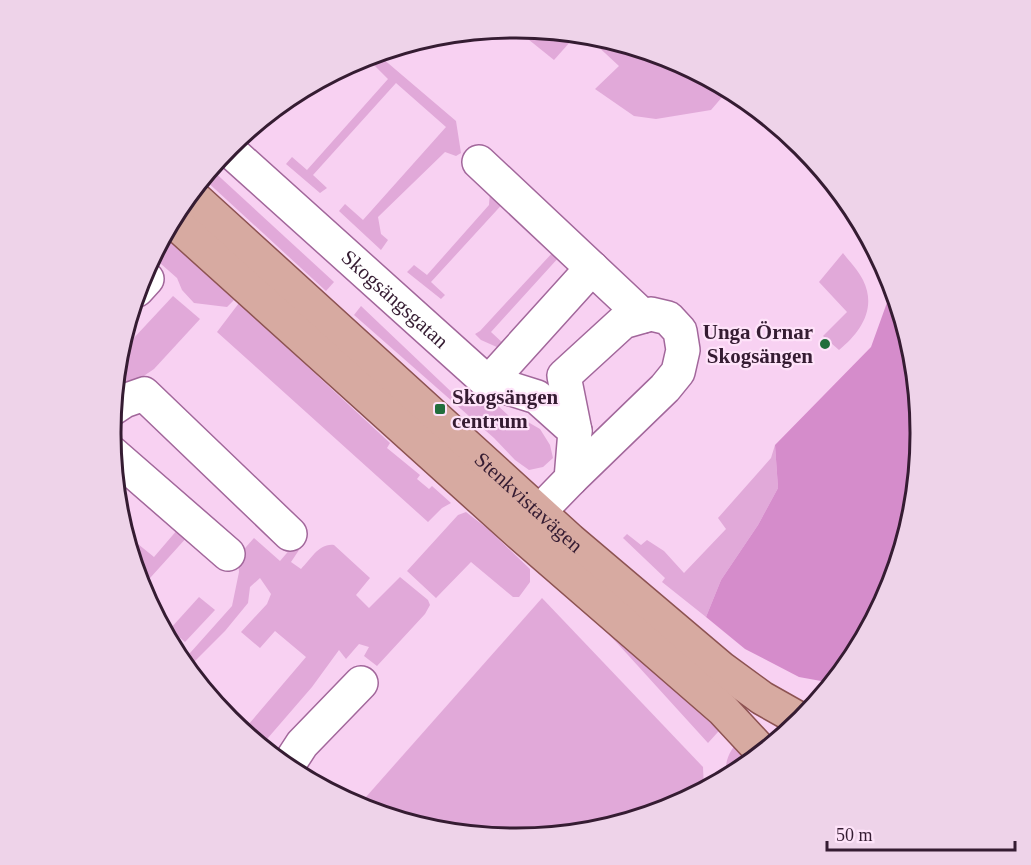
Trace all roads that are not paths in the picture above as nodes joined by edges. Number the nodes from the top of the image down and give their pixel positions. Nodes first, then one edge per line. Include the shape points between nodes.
1 (234, 155) edge
2 (478, 162) dead end
3 (196, 201) edge
4 (179, 226) edge
5 (592, 268) junction
6 (643, 316) junction
7 (489, 382) junction
8 (122, 403) edge
9 (575, 431) junction
10 (121, 461) edge
11 (571, 479) junction
12 (529, 523) junction
13 (290, 534) dead end
14 (228, 554) dead end
15 (361, 683) dead end
16 (792, 715) edge
17 (756, 746) edge
18 (293, 759) edge

1 - 7 street, Skogsängsgatan
2 - 5 street
3 - 12 main road, Stenkvistavägen
4 - 12 main road, Stenkvistavägen
5 - 6 street
5 - 7 street
6 - 9 street via 624,322 564,376
6 - 11 street via 668,318 680,331 683,350 678,372
7 - 9 street, Skogsängsgatan via 537,397
8 - 13 street via 144,394
9 - 11 street
10 - 14 street
11 - 12 street
12 - 16 main road, Stenkvistavägen via 570,540 722,668
12 - 17 main road, Stenkvistavägen
15 - 18 street

